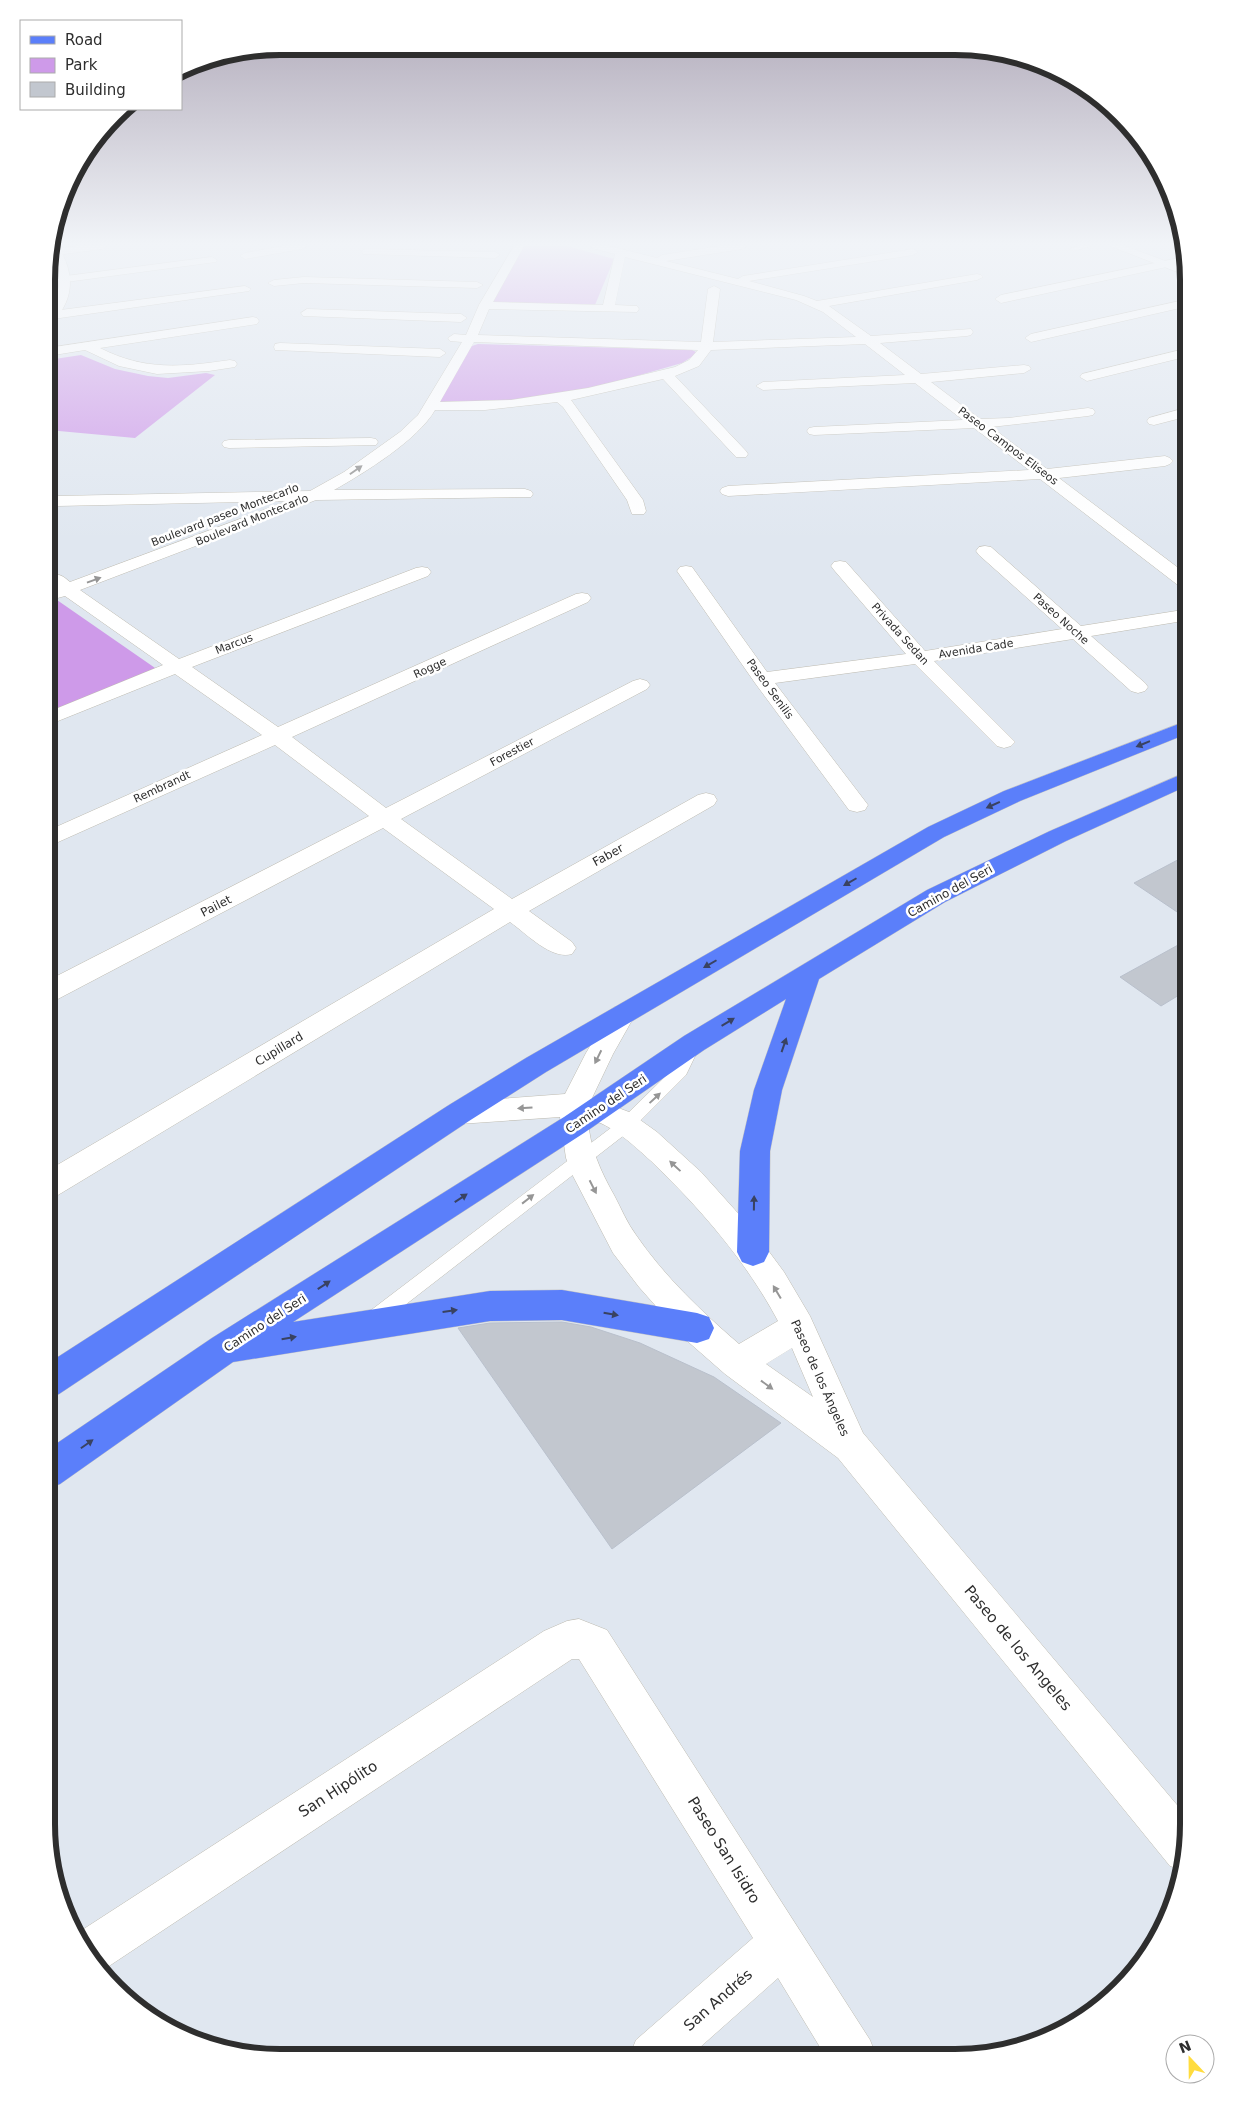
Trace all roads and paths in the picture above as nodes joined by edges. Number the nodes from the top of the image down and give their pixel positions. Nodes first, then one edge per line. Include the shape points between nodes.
1 (99, 344) edge
2 (446, 344) edge
3 (466, 344) edge
4 (652, 344) edge
5 (755, 344) edge
6 (875, 344) edge
7 (87, 346) junction
8 (705, 346) junction
9 (280, 347) dead end
10 (55, 351) edge
11 (440, 353) junction
12 (1180, 354) edge
13 (230, 364) dead end
14 (431, 368) dead end
15 (1024, 369) dead end
16 (666, 374) junction
17 (1087, 377) dead end
18 (918, 378) junction
19 (763, 386) dead end
20 (562, 399) junction
21 (430, 406) junction
22 (1088, 412) dead end
23 (1180, 414) edge
24 (1154, 421) dead end
25 (976, 422) junction
26 (385, 430) dead end
27 (814, 431) dead end
28 (371, 442) junction
29 (230, 444) dead end
30 (740, 454) dead end
31 (350, 456) dead end
32 (1165, 462) dead end
33 (1045, 473) junction
34 (309, 489) junction
35 (728, 491) dead end
36 (525, 494) dead end
37 (276, 496) junction
38 (57, 501) dead end
39 (638, 511) dead end
40 (985, 551) dead end
41 (840, 566) dead end
42 (686, 571) dead end
43 (422, 572) dead end
44 (1180, 578) edge
45 (55, 587) edge
46 (582, 598) dead end
47 (1180, 615) edge
48 (1074, 632) junction
49 (920, 658) junction
50 (178, 666) junction
51 (762, 679) junction
52 (640, 685) dead end
53 (1138, 687) dead end
54 (55, 716) edge
55 (1180, 730) edge
56 (277, 736) junction
57 (1004, 742) dead end
58 (1180, 781) edge
59 (706, 800) dead end
60 (857, 805) dead end
61 (385, 818) junction
62 (55, 837) edge
63 (511, 910) junction
64 (564, 948) dead end
65 (808, 974) junction
66 (55, 989) edge
67 (622, 1015) junction
68 (694, 1043) junction
69 (459, 1113) junction
70 (582, 1114) junction
71 (626, 1124) junction
72 (581, 1158) junction
73 (55, 1181) edge
74 (753, 1252) junction
75 (365, 1325) junction
76 (798, 1327) junction
77 (697, 1328) junction
78 (224, 1349) junction
79 (737, 1363) junction
80 (55, 1378) edge
81 (851, 1446) junction
82 (55, 1465) edge
83 (593, 1644) joint
84 (1180, 1842) edge
85 (783, 1943) junction
86 (93, 1950) edge
87 (662, 2049) edge
88 (848, 2049) edge

1 - 7 street
2 - 11 street
3 - 21 street, Boulevard Montecarlo
4 - 8 street
5 - 8 street
6 - 18 street, Paseo Campos Eliseos
7 - 10 street
7 - 13 street via 108,358 164,372
8 - 16 street via 699,360
9 - 11 street
11 - 14 street
12 - 17 street
15 - 18 street via 950,378
16 - 20 street
16 - 30 street
18 - 19 street
18 - 25 street, Paseo Campos Eliseos
20 - 21 street via 499,406
20 - 39 street via 635,500
34 -> 21 street, Boulevard Montecarlo via 349,475 399,440 424,417
22 - 25 street via 1023,421
23 - 24 street
25 - 27 street
25 - 33 street, Paseo Campos Eliseos
26 - 28 street
28 - 29 street
28 - 31 street
32 - 33 street
33 - 35 street
33 - 44 street, Paseo Campos Eliseos
34 - 36 street
34 - 37 street
45 -> 34 street, Boulevard Montecarlo via 160,556
37 - 38 street
37 - 45 street, Boulevard paseo Montecarlo
40 - 48 street, Paseo Noche
41 - 49 street, Privada Sedan
42 - 51 street, Paseo Senilis
43 - 50 street, Marcus
45 - 50 street
46 - 56 street, Rogge
47 - 48 street, Avenida Cade
48 - 49 street, Avenida Cade
48 - 53 street, Paseo Noche
49 - 51 street, Avenida Cade
49 - 57 street, Privada Sedan
50 - 54 street, Marcus
50 - 56 street
51 - 60 street, Paseo Senilis
52 - 61 street, Forestier
55 -> 67 main road via 1012,796 936,832
56 - 61 street
56 - 62 street, Rembrandt
58 - 65 main road, Camino del Seri via 944,892
59 - 63 street, Faber
61 - 63 street
61 - 66 street, Pailet
63 - 64 street
63 - 73 street, Cupillard
68 -> 65 main road, Camino del Seri
74 -> 65 main road via 755,1151 768,1090
67 - 69 main road
67 -> 70 street via 600,1053
68 - 70 main road, Camino del Seri
71 -> 68 lane via 681,1071
70 -> 69 street
69 - 80 main road
70 - 71 street, Paseo de los Ángeles
70 - 72 street, Paseo de los Ángeles
78 -> 70 main road, Camino del Seri
71 - 72 lane
74 -> 71 street, Paseo de los Ángeles via 683,1173
75 -> 72 lane
72 -> 77 street, Paseo de los Ángeles via 600,1202 624,1244
76 -> 74 street, Paseo de los Ángeles
75 -> 77 main road via 490,1306 562,1305
78 -> 75 main road
76 - 79 street
76 - 81 street, Paseo de los Ángeles
77 - 79 street, Paseo de los Ángeles
82 -> 78 main road, Camino del Seri
79 -> 81 street, Paseo de los Ángeles
81 - 84 street, Paseo de los Angeles
83 - 85 street, Paseo San Isidro
83 - 86 street, San Hipólito via 582,1638 572,1638 558,1645
85 - 87 street, San Andrés
85 - 88 street, Paseo San Isidro

